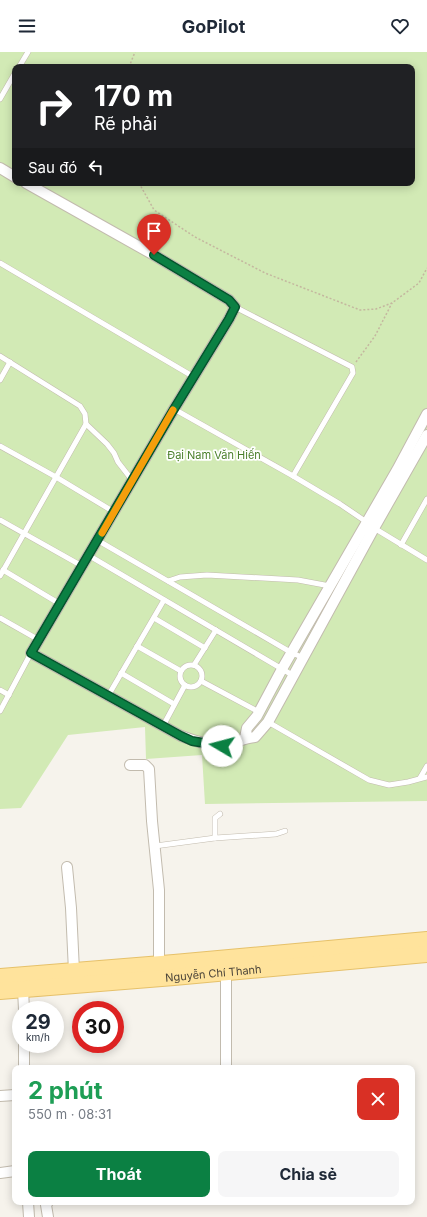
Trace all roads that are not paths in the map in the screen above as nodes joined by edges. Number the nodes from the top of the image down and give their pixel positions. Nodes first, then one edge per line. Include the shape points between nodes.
1 (28, 52) edge
2 (21, 64) edge
3 (12, 79) edge
4 (0, 99) edge
5 (0, 168) edge
6 (12, 175) edge
7 (31, 186) edge
8 (0, 263) edge
9 (235, 307) junction
10 (0, 356) edge
11 (10, 362) junction
12 (194, 377) junction
13 (0, 380) edge
14 (174, 409) junction
15 (427, 414) edge
16 (86, 424) junction
17 (427, 435) edge
18 (0, 446) edge
19 (294, 476) junction
20 (56, 477) junction
21 (133, 481) junction
22 (427, 499) edge
23 (114, 512) junction
24 (0, 520) edge
25 (370, 525) junction
26 (24, 534) junction
27 (97, 540) junction
28 (401, 545) junction
29 (88, 555) junction
30 (427, 560) edge
31 (82, 566) junction
32 (3, 570) junction
33 (0, 576) edge
34 (168, 581) junction
35 (330, 586) junction
36 (164, 600) junction
37 (60, 604) junction
38 (0, 618) edge
39 (154, 618) junction
40 (216, 630) junction
41 (38, 640) junction
42 (137, 646) junction
43 (205, 648) junction
44 (31, 653) junction
45 (292, 653) junction
46 (304, 658) junction
47 (194, 665) junction
48 (282, 669) junction
49 (181, 671) junction
50 (121, 673) junction
51 (294, 676) junction
52 (201, 681) junction
53 (184, 685) junction
54 (0, 690) edge
55 (9, 695) junction
56 (108, 696) junction
57 (174, 704) junction
58 (0, 711) edge
59 (259, 712) junction
60 (268, 722) junction
61 (163, 726) junction
62 (245, 738) junction
63 (130, 765) dead end
64 (427, 766) edge
65 (427, 777) edge
66 (420, 778) junction
67 (220, 814) dead end
68 (285, 831) dead end
69 (215, 838) junction
70 (155, 846) junction
71 (67, 867) dead end
72 (427, 940) edge
73 (427, 954) edge
74 (74, 971) junction
75 (159, 971) junction
76 (226, 972) junction
77 (0, 977) edge
78 (23, 989) junction
79 (0, 991) edge
80 (24, 1001) edge
81 (24, 1053) edge
82 (24, 1065) edge
83 (226, 1065) edge
84 (12, 1095) edge
85 (0, 1096) edge
86 (12, 1171) edge
87 (0, 1172) edge
88 (28, 1205) edge
89 (46, 1205) edge
90 (29, 1217) edge
91 (48, 1217) edge

1 - 2 lane
3 - 4 lane
5 - 6 street
7 - 9 street via 154,255 229,300
8 - 12 lane
9 - 12 street
9 - 19 lane via 352,367 354,373
10 - 11 lane
11 - 13 lane
11 - 16 lane via 80,406 85,414
12 - 14 street
14 - 19 lane
14 - 21 street
15 - 25 street
16 - 20 lane
16 - 21 lane via 114,453
17 - 25 street
18 - 20 lane
19 - 25 lane
20 - 23 lane
20 - 26 lane
21 - 23 street
22 - 28 lane
23 - 27 street
24 - 26 lane
25 - 28 lane
25 - 35 street
25 - 46 street
26 - 31 lane
26 - 32 lane
27 - 29 street
27 - 34 lane
28 - 30 lane
29 - 31 street
29 - 36 lane
31 - 37 street
32 - 33 lane
32 - 37 lane
34 - 35 lane via 207,574 298,580
34 - 45 lane
35 - 45 street
36 - 39 lane
36 - 40 lane
37 - 41 street
38 - 41 lane
39 - 42 lane
39 - 43 lane
40 - 43 lane
40 - 48 lane
41 - 44 street
42 - 49 lane
42 - 50 lane
43 - 47 lane
44 - 55 lane
44 - 56 street
45 - 46 lane
45 - 48 street
46 - 51 street
47 - 49 lane via 187,666
47 - 52 lane via 202,673
48 - 51 lane
48 - 59 street
49 - 53 lane via 180,678
50 - 56 lane
50 - 57 lane
51 - 60 street
52 - 53 lane via 192,687
52 - 59 lane
53 - 57 lane
54 - 55 lane
55 - 58 lane
56 - 61 street
57 - 61 lane
59 - 62 street via 248,728
60 - 62 street via 255,737
60 - 66 lane via 369,780 389,785
61 - 62 street via 192,741 222,746
63 - 70 street via 145,765 149,770
64 - 66 lane
65 - 66 lane
67 - 69 lane via 215,818
68 - 69 lane via 276,834
69 - 70 lane
70 - 75 street via 159,890
71 - 74 street
72 - 75 main road, Nguyễn Chí Thanh
73 - 76 main road, Nguyễn Chí Thanh
74 - 75 main road, Nguyễn Chí Thanh
74 - 77 main road, Nguyễn Chí Thanh
75 - 76 main road, Nguyễn Chí Thanh
75 - 78 main road, Nguyễn Chí Thanh
76 - 83 street
78 - 79 main road, Nguyễn Chí Thanh
78 - 80 street
81 - 82 street
84 - 85 street
86 - 87 street
88 - 90 street
89 - 91 street

